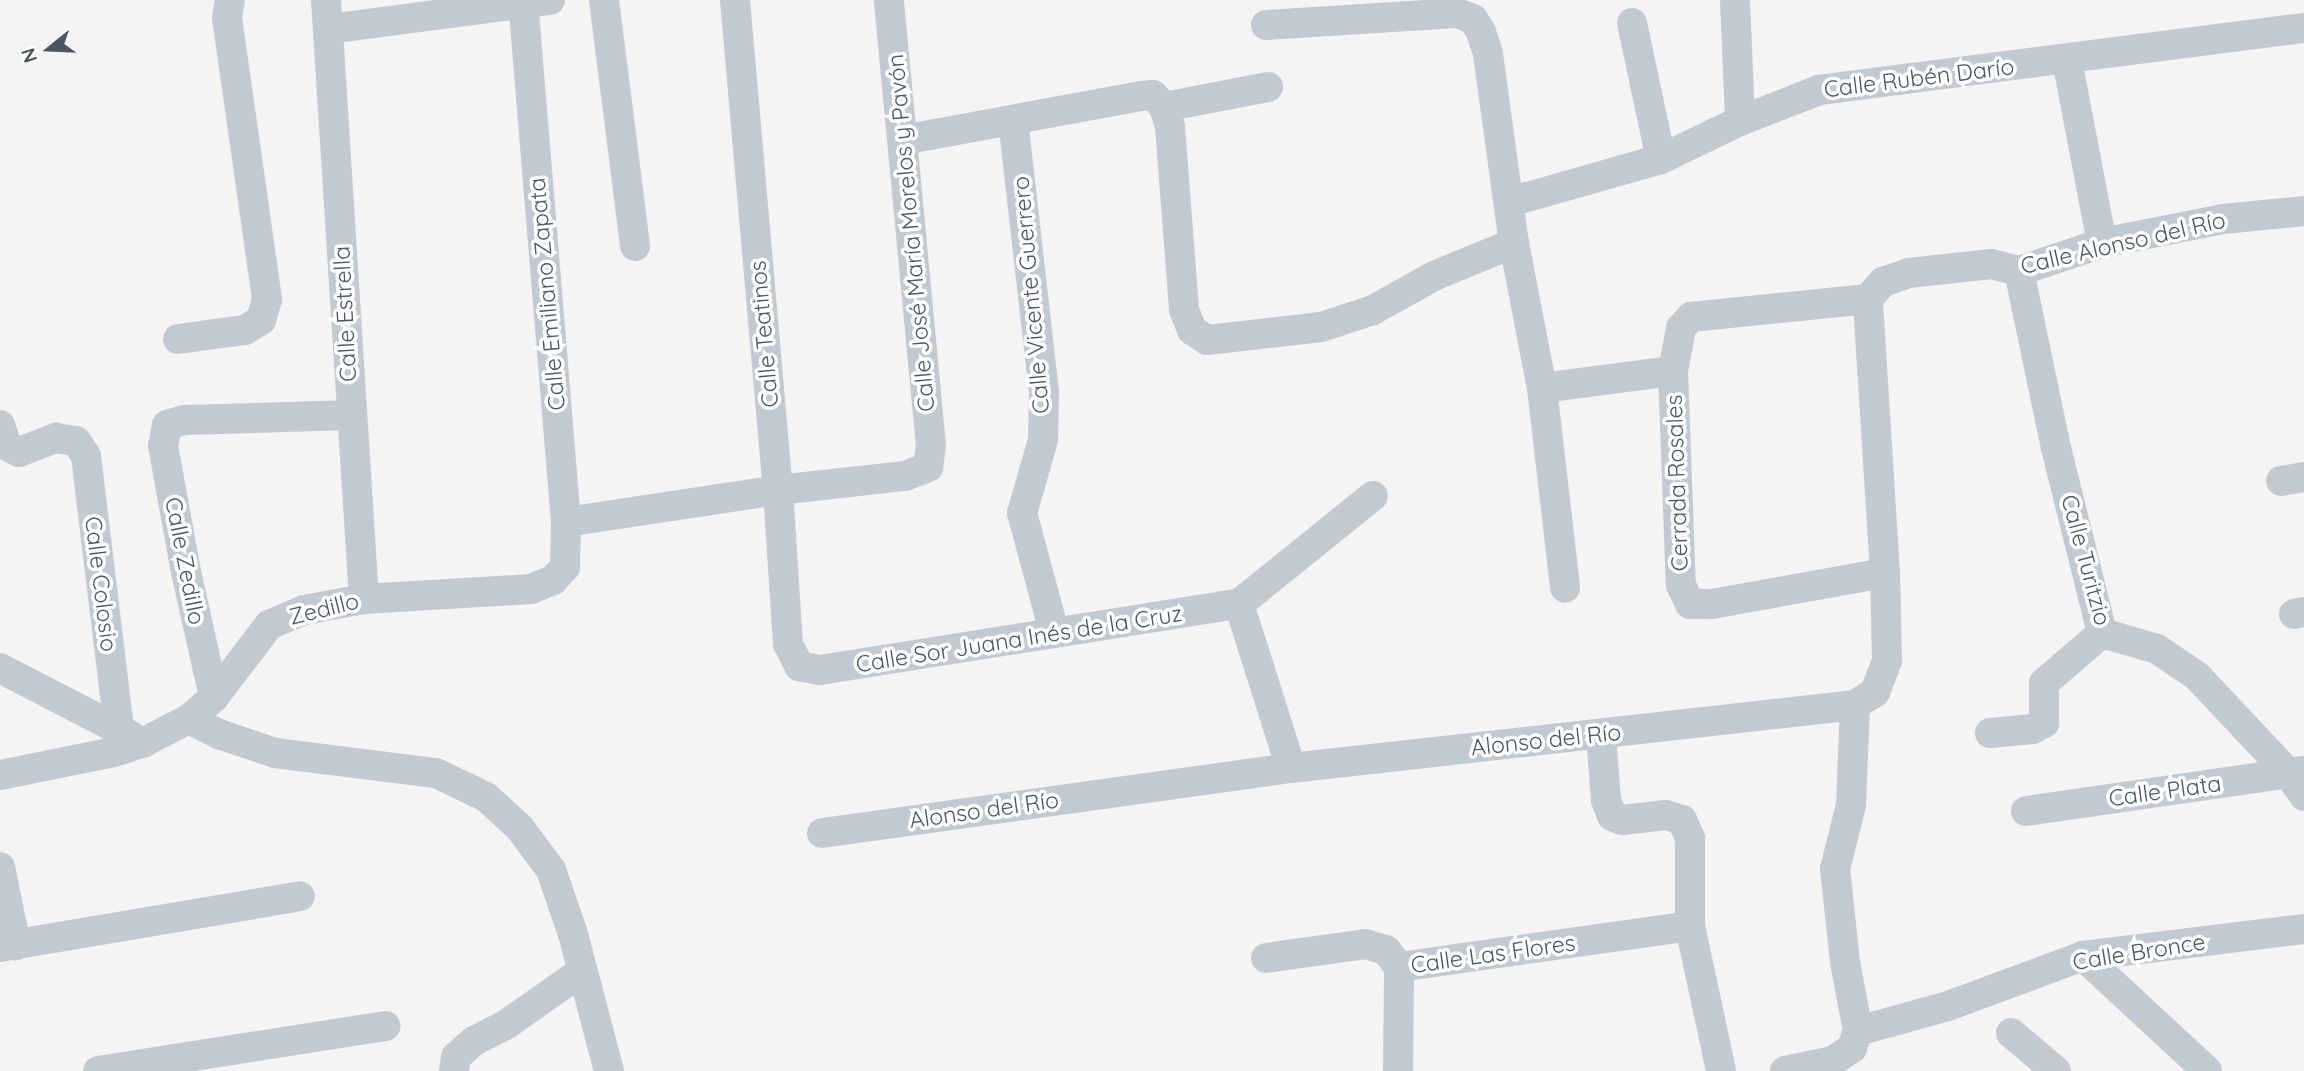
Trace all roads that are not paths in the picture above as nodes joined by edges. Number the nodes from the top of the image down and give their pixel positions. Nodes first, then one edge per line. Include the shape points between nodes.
1 (230, 0) edge
2 (604, 0) edge
3 (735, 0) edge
4 (889, 0) edge
5 (1734, 0) edge
6 (532, 1) edge
7 (328, 15) edge
8 (1632, 23) dead end
9 (1266, 25) dead end
10 (2304, 29) edge
11 (2067, 60) junction
12 (1268, 87) dead end
13 (1164, 107) junction
14 (1013, 120) junction
15 (1740, 121) junction
16 (903, 140) junction
17 (1661, 159) junction
18 (1510, 202) junction
19 (2304, 211) edge
20 (1514, 243) junction
21 (2102, 243) junction
22 (635, 246) dead end
23 (2019, 271) junction
24 (1868, 299) junction
25 (178, 339) dead end
26 (1673, 371) junction
27 (1542, 388) junction
28 (351, 415) junction
29 (0, 425) edge
30 (778, 491) junction
31 (1373, 496) dead end
32 (566, 522) junction
33 (1885, 573) junction
34 (552, 580) joint
35 (1565, 588) dead end
36 (364, 599) junction
37 (1239, 604) junction
38 (1054, 632) junction
39 (2102, 633) junction
40 (799, 666) joint
41 (0, 668) edge
42 (214, 697) junction
43 (1855, 705) junction
44 (189, 719) junction
45 (1990, 733) dead end
46 (1601, 734) junction
47 (132, 736) junction
48 (1291, 768) junction
49 (0, 775) edge
50 (2299, 780) edge
51 (2026, 811) dead end
52 (822, 833) dead end
53 (0, 867) edge
54 (300, 896) dead end
55 (1690, 926) junction
56 (2304, 929) edge
57 (8, 946) edge
58 (2083, 956) junction
59 (1265, 958) dead end
60 (1399, 967) junction
61 (582, 971) junction
62 (386, 1026) dead end
63 (1858, 1031) junction
64 (2011, 1033) dead end
65 (98, 1071) edge
66 (454, 1071) edge
67 (609, 1071) edge
68 (1398, 1071) edge
69 (1721, 1071) edge
70 (1785, 1071) edge
71 (2056, 1071) edge
72 (2207, 1071) edge

1 - 25 street via 227,18 267,299 261,320 245,330
2 - 22 street
3 - 30 street, Calle Teatinos
4 - 16 street, Calle José María Morelos y Pavón
5 - 15 street
6 - 7 street
6 - 32 street, Calle Emiliano Zapata
7 - 28 street, Calle Estrella
8 - 17 street
9 - 18 street via 1436,12 1473,19 1488,54
10 - 11 street, Calle Rubén Darío
11 - 15 street, Calle Rubén Darío via 1819,90
11 - 21 street
12 - 13 street
13 - 14 street via 1153,96 1141,96
13 - 20 street via 1170,127 1184,310 1192,330 1207,340 1321,327 1373,310 1434,276
14 - 16 street
14 - 38 street, Calle Vicente Guerrero via 1044,391 1043,440 1022,513
15 - 17 street, Calle Rubén Darío
16 - 30 street, Calle José María Morelos y Pavón via 931,446 928,467 905,476
17 - 18 street, Calle Rubén Darío
18 - 20 street
19 - 21 street, Calle Alonso del Río via 2223,219
20 - 27 street
21 - 23 street, Calle Alonso del Río
23 - 24 street, Calle Alonso del Río via 1992,264 1909,273 1883,282
23 - 39 street, Calle Turitzio
24 - 26 street via 1691,317 1681,328
24 - 33 street
26 - 27 street
26 - 33 street, Cerrada Rosales via 1681,585 1690,604
27 - 35 street
28 - 36 street, Calle Estrella
28 - 42 street, Calle Zedillo via 167,425 163,446
29 - 47 street, Calle Colosio via 7,446 19,452 56,438 76,441 86,456
30 - 32 street
30 - 40 street, Calle Teatinos via 788,644
31 - 37 street
32 - 34 street, Calle Emiliano Zapata via 565,567
33 - 43 street via 1887,660 1875,692
34 - 36 street, Zedillo via 531,589
36 - 42 street, Zedillo via 304,610 269,625
37 - 38 street, Calle Sor Juana Inés de la Cruz
37 - 48 street
38 - 40 street, Calle Sor Juana Inés de la Cruz via 820,670
39 - 45 street via 2044,683 2044,723 2033,729
39 - 50 street, Calle Turitzio via 2157,649 2197,677
41 - 47 street
42 - 44 street, Zedillo
43 - 46 street, Alonso del Río
43 - 63 street via 1851,805 1835,869
44 - 47 street, Zedillo
44 - 61 street via 275,752 436,773 486,797 519,827 551,870
46 - 48 street, Alonso del Río
46 - 55 street via 1606,800 1612,816 1622,820 1666,815 1682,820 1689,838
47 - 49 street, Zedillo via 114,751
48 - 52 street, Alonso del Río
50 - 51 street, Calle Plata
53 - 57 street
54 - 57 street
55 - 60 street, Calle Las Flores
55 - 69 street
56 - 58 street, Calle Bronce
58 - 63 street, Calle Bronce via 1948,1006
58 - 72 street
59 - 60 street via 1365,944 1386,950
60 - 68 street, Calle Las Flores
61 - 66 street via 507,1024 474,1041 456,1057
61 - 67 street
62 - 65 street
63 - 70 street via 1852,1048 1833,1061
64 - 71 street

